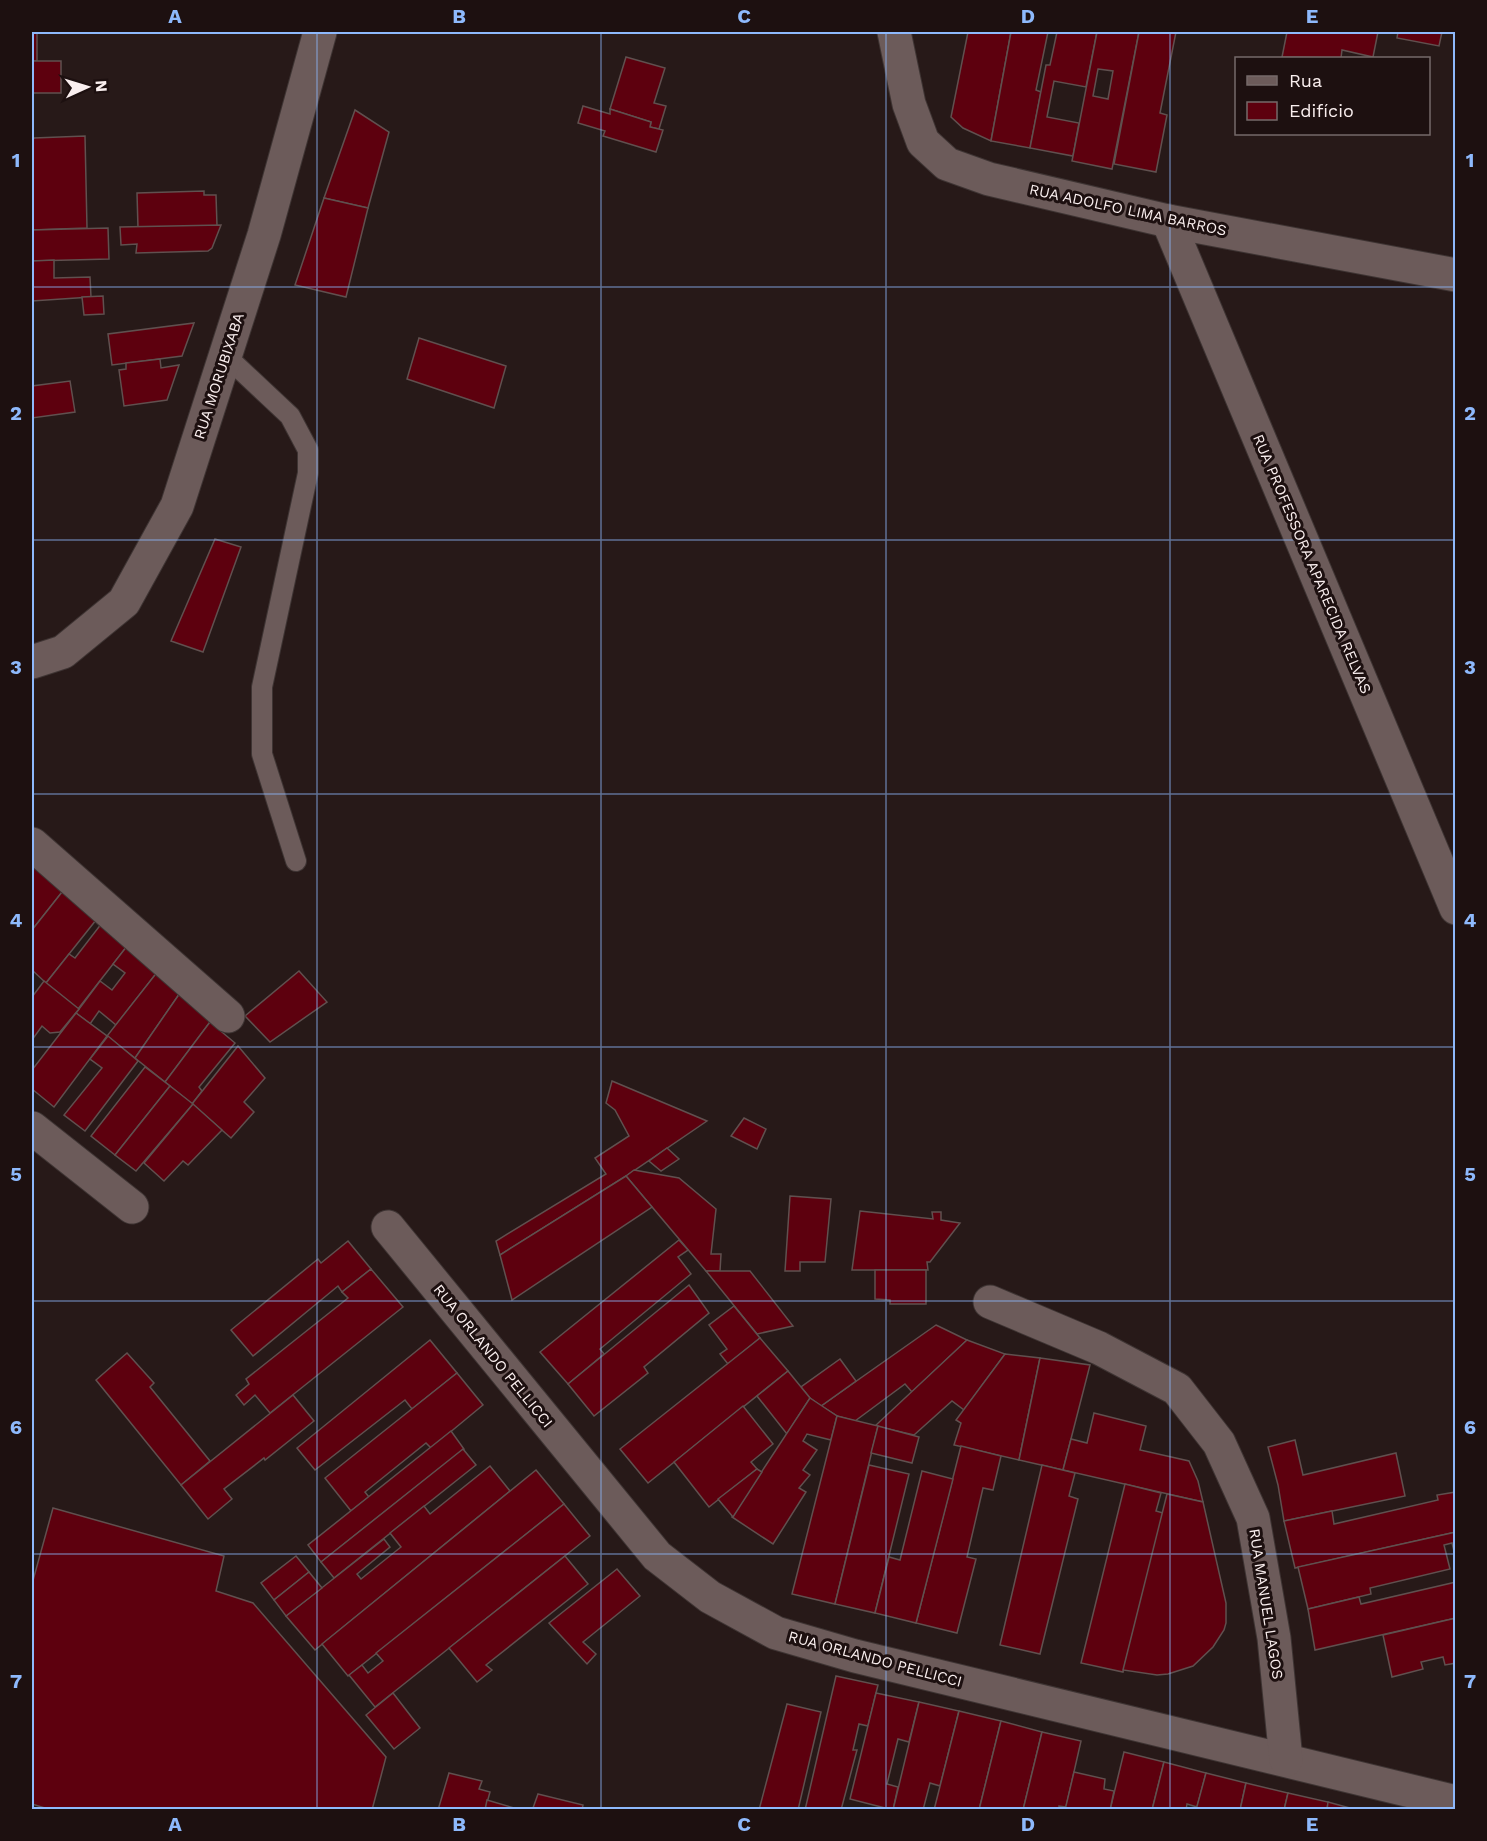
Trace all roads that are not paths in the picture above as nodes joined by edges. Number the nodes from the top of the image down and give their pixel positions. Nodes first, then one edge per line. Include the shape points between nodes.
1 (320, 32) edge
2 (894, 32) edge
3 (1168, 221) junction
4 (1455, 275) edge
5 (226, 357) junction
6 (32, 662) edge
7 (32, 844) edge
8 (296, 861) dead end
9 (1455, 908) edge
10 (228, 1016) dead end
11 (32, 1128) edge
12 (132, 1207) dead end
13 (388, 1227) dead end
14 (990, 1302) dead end
15 (1286, 1760) junction
16 (1455, 1802) edge

1 - 5 street, RUA MORUBIXABA
2 - 3 street, RUA ADOLFO LIMA BARROS via 909,104 923,142 947,164 989,179
3 - 4 street, RUA ADOLFO LIMA BARROS
3 - 9 street, RUA PROFESSORA APARECIDA RELVAS
5 - 6 street, RUA MORUBIXABA via 177,506 124,602 63,652
5 - 8 lane via 290,416 308,450 308,473 262,687 262,754
7 - 10 street
11 - 12 street
13 - 15 street, RUA ORLANDO PELLICCI via 657,1556 710,1597 776,1633 855,1656
14 - 15 street, RUA MANUEL LAGOS via 1099,1348 1177,1389 1220,1443 1253,1518 1274,1638
15 - 16 street, RUA ORLANDO PELLICCI

